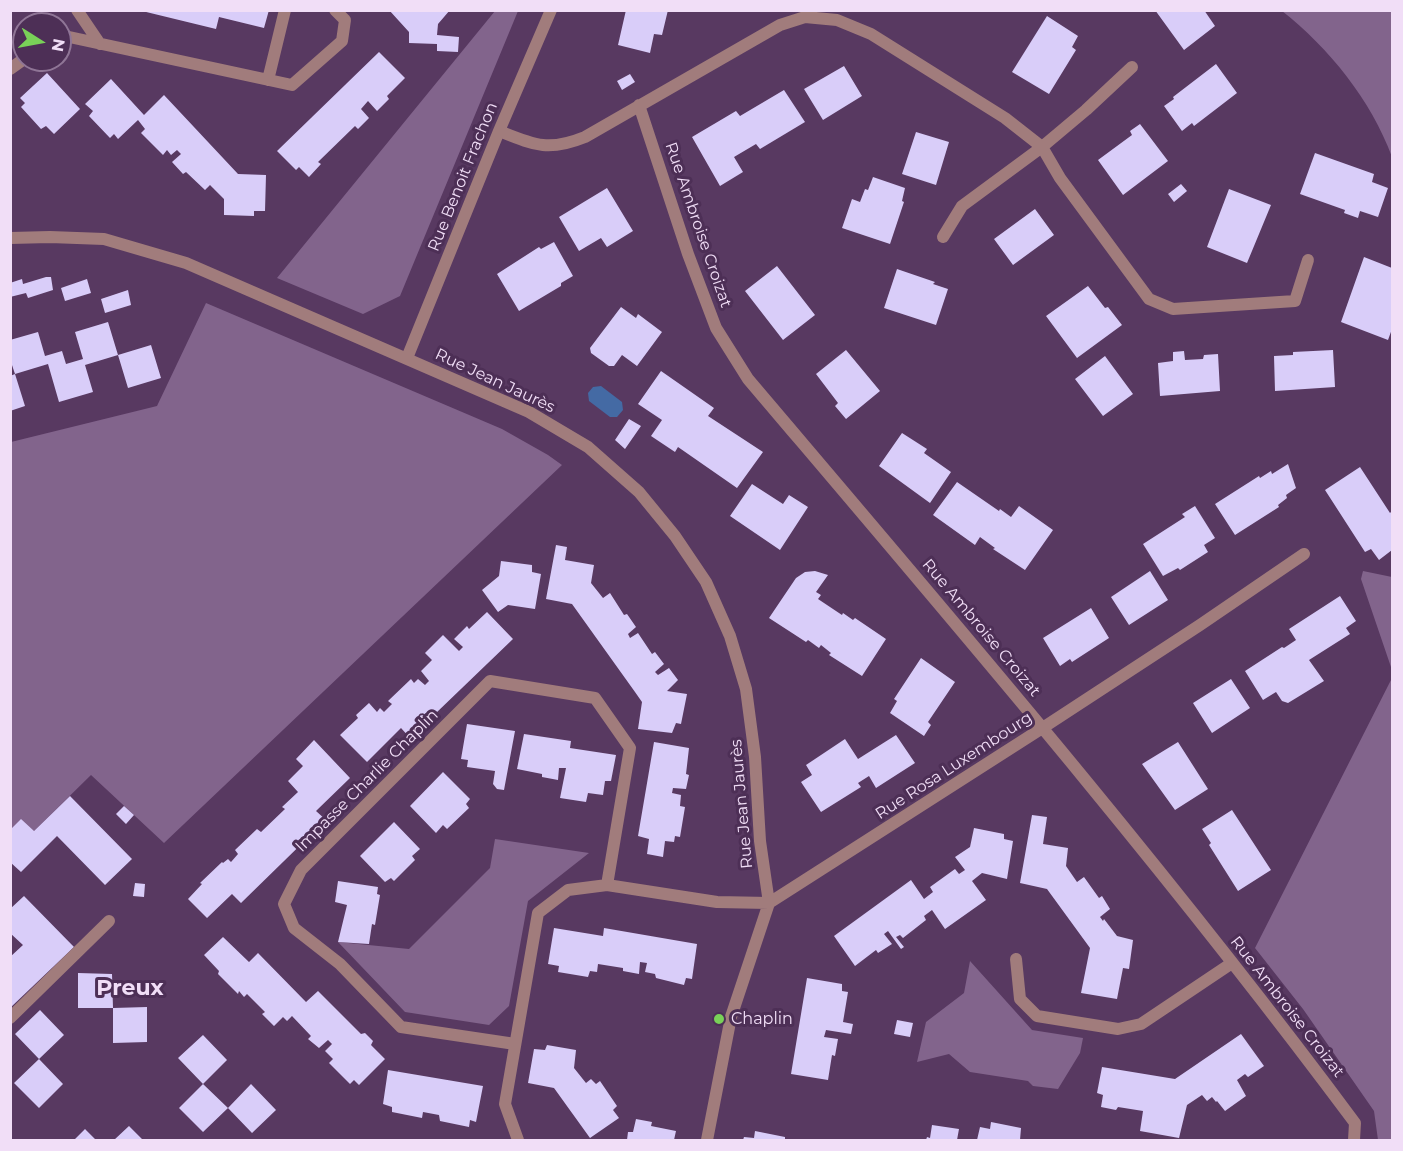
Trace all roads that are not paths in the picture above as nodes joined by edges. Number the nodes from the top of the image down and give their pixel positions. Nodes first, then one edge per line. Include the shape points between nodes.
1 (77, 10) edge
2 (285, 10) edge
3 (335, 10) edge
4 (551, 10) edge
5 (72, 38) edge
6 (100, 44) junction
7 (1132, 66) dead end
8 (268, 80) junction
9 (639, 105) junction
10 (499, 131) junction
11 (1041, 147) junction
12 (943, 237) dead end
13 (10, 238) edge
14 (1308, 260) dead end
15 (407, 358) junction
16 (1304, 554) dead end
17 (1044, 727) junction
18 (607, 885) junction
19 (769, 903) junction
20 (109, 921) dead end
21 (1016, 959) dead end
22 (1232, 963) junction
23 (10, 1018) edge
24 (515, 1044) junction
25 (518, 1140) edge
26 (707, 1140) edge
27 (1354, 1140) edge

1 - 6 street
2 - 8 street
3 - 8 street via 345,20 342,40 292,85
4 - 10 street, Rue Benoit Frachon
5 - 6 street
6 - 8 street
7 - 11 street
9 - 10 street via 565,145 540,146
9 - 11 street via 780,25 806,17 837,20 871,34 1005,118
9 - 17 street, Rue Ambroise Croizat via 716,328 748,379
10 - 15 street, Rue Benoit Frachon
11 - 12 street via 962,206
11 - 14 street via 1149,299 1165,306 1173,309 1295,301
13 - 15 street, Rue Jean Jaurès via 104,239 186,263
15 - 19 street, Rue Jean Jaurès via 529,412 588,447 639,492 706,582 730,636 746,689
16 - 17 street, Rue Rosa Luxembourg
17 - 19 street, Rue Rosa Luxembourg
17 - 22 street, Rue Ambroise Croizat
18 - 19 street via 717,902
18 - 24 street via 568,890 538,913
18 - 24 street, Impasse Charlie Chaplin via 630,748 595,698 490,681 301,870 284,904 294,928 340,964 401,1027
19 - 26 street, Rue Jean Jaurès via 731,1017
20 - 23 street
21 - 22 street via 1020,999 1037,1017 1118,1029 1141,1024
22 - 27 street, Rue Ambroise Croizat via 1355,1123
24 - 25 street via 505,1104

